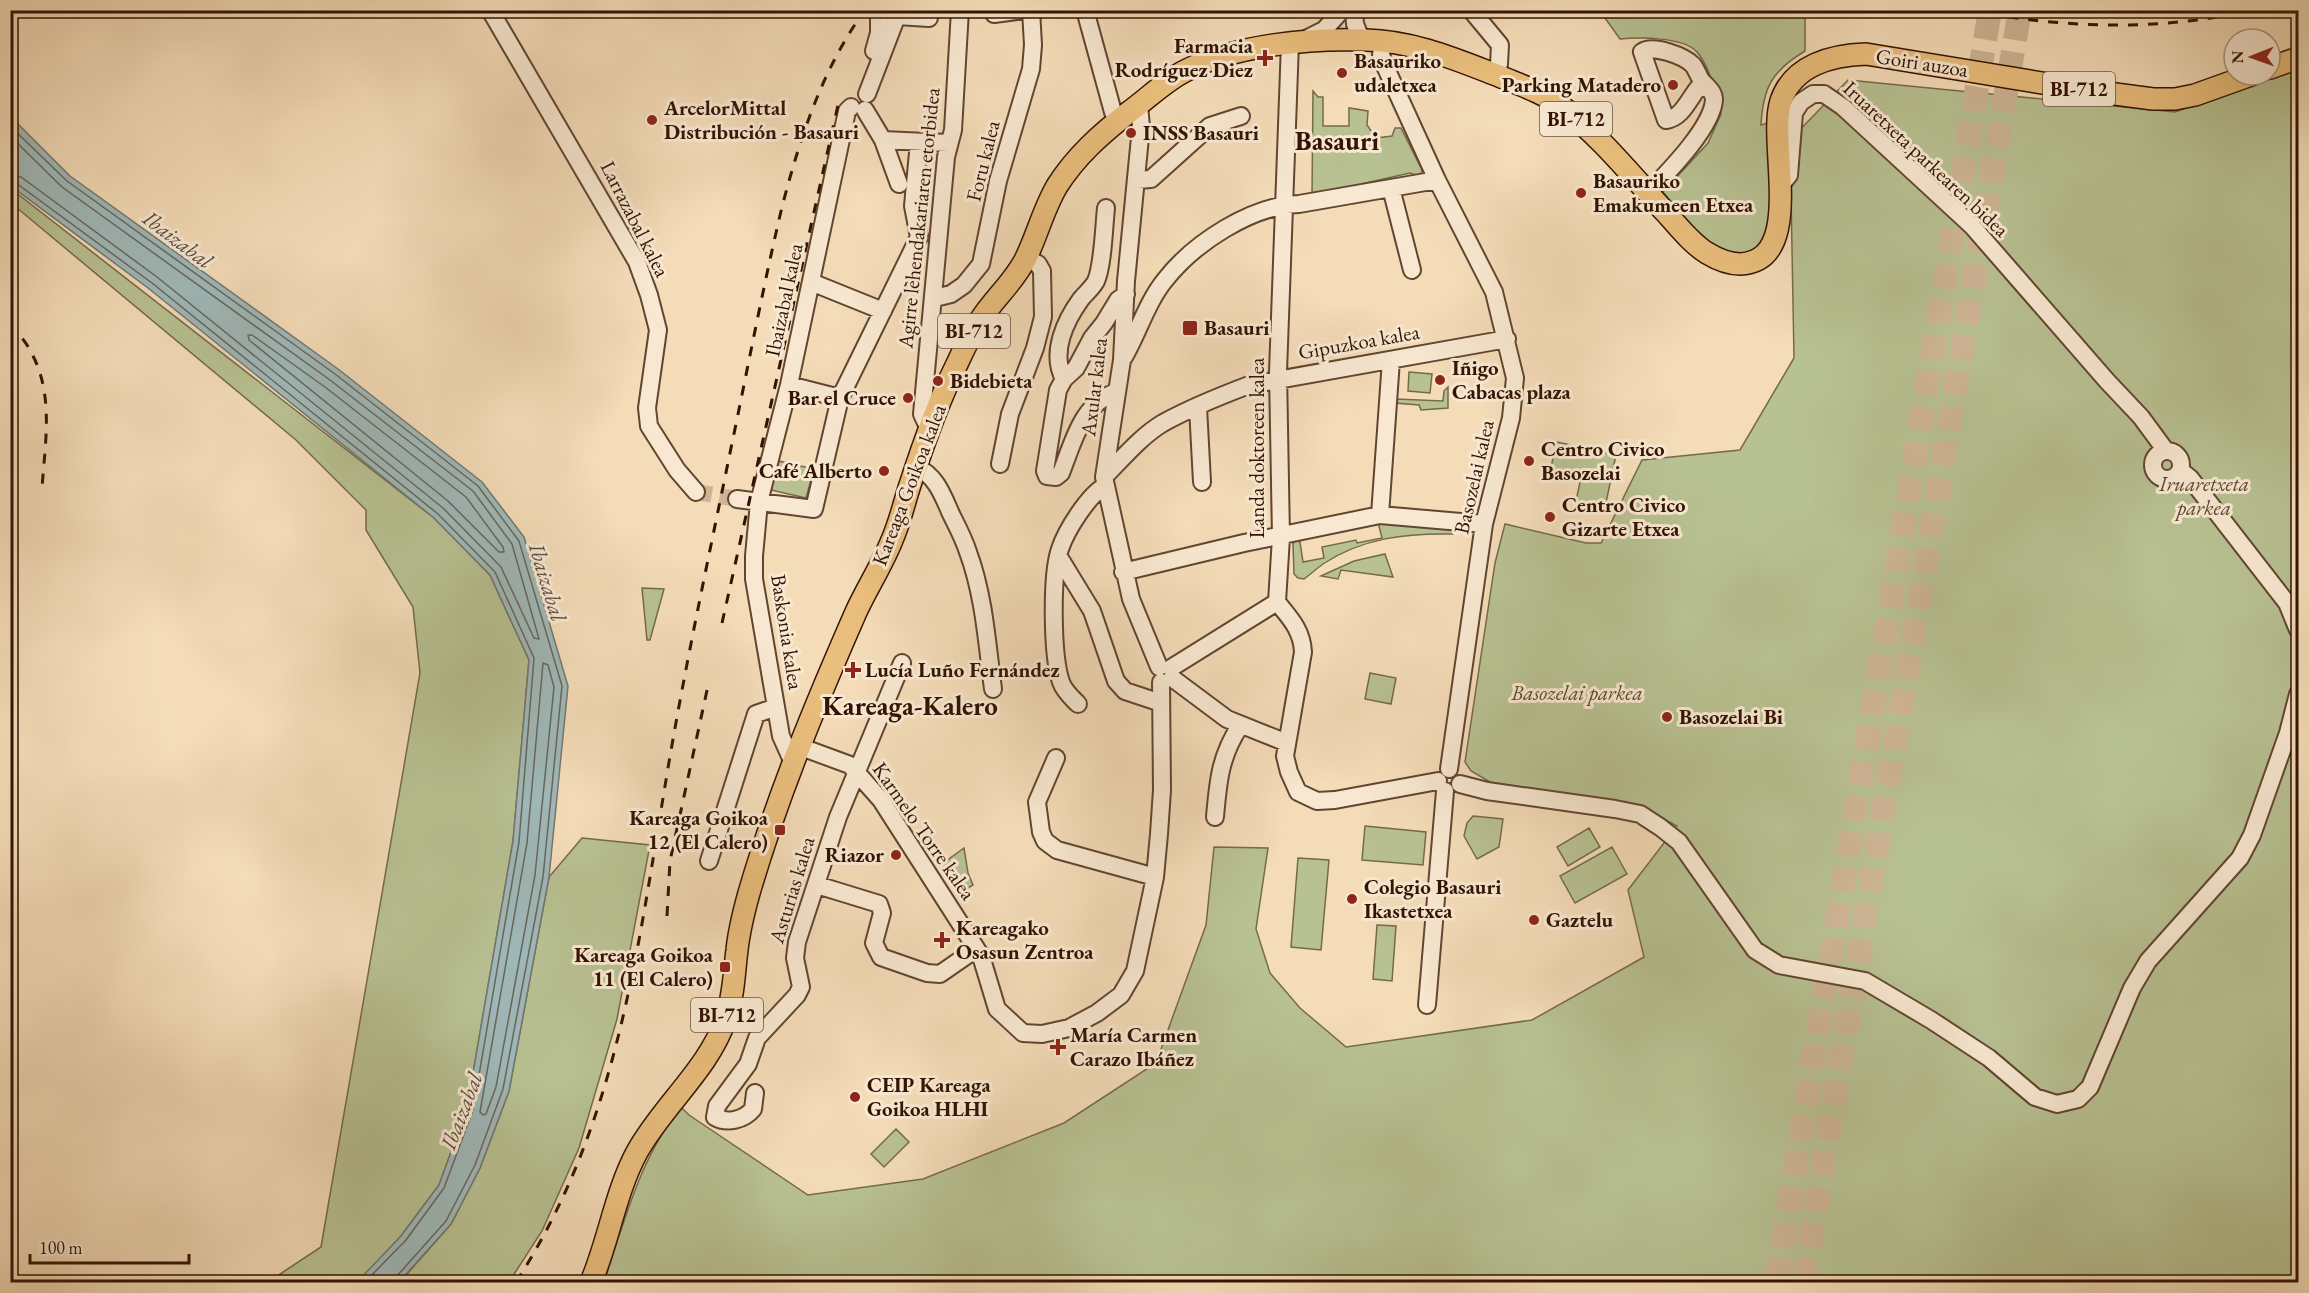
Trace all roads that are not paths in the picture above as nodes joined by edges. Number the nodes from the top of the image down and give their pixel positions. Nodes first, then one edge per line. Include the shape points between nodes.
1 (490, 10) edge
2 (960, 10) edge
3 (1024, 10) edge
4 (1031, 10) edge
5 (1085, 10) edge
6 (1342, 10) edge
7 (1354, 10) edge
8 (1471, 10) edge
9 (879, 14) dead end
10 (897, 14) edge
11 (994, 14) dead end
12 (929, 18) dead end
13 (1335, 32) junction
14 (1361, 39) junction
15 (1383, 41) junction
16 (1296, 42) junction
17 (2298, 58) edge
18 (2282, 64) edge
19 (1498, 70) junction
20 (2222, 85) edge
21 (1708, 88) junction
22 (860, 100) junction
23 (1139, 105) junction
24 (1241, 116) dead end
25 (1118, 122) junction
26 (883, 140) junction
27 (919, 142) junction
28 (948, 143) junction
29 (1137, 180) junction
30 (1437, 180) junction
31 (1779, 180) junction
32 (899, 184) dead end
33 (1391, 188) junction
34 (1648, 193) junction
35 (1283, 204) junction
36 (1106, 208) dead end
37 (1026, 258) junction
38 (1750, 262) joint
39 (1412, 270) dead end
40 (811, 282) junction
41 (1126, 294) junction
42 (934, 298) junction
43 (883, 311) junction
44 (1507, 339) junction
45 (1122, 360) junction
46 (1391, 360) junction
47 (1278, 378) junction
48 (1064, 379) junction
49 (789, 385) junction
50 (1117, 392) junction
51 (840, 398) junction
52 (1198, 407) junction
53 (929, 429) junction
54 (2166, 451) junction
55 (1000, 464) dead end
56 (916, 468) junction
57 (2180, 470) junction
58 (1104, 482) junction
59 (1202, 482) dead end
60 (696, 492) tunnel mouth
61 (737, 499) tunnel mouth
62 (759, 502) junction
63 (1380, 515) junction
64 (1484, 524) junction
65 (1281, 537) junction
66 (1059, 557) junction
67 (1123, 572) junction
68 (1277, 602) junction
69 (2298, 630) edge
70 (902, 663) dead end
71 (1166, 674) junction
72 (993, 689) dead end
73 (2298, 694) edge
74 (1161, 703) junction
75 (1078, 704) dead end
76 (776, 707) junction
77 (1240, 726) junction
78 (1287, 743) junction
79 (797, 756) junction
80 (1056, 758) dead end
81 (857, 774) junction
82 (1448, 781) junction
83 (1215, 817) dead end
84 (709, 861) dead end
85 (1155, 877) junction
86 (817, 885) junction
87 (976, 949) junction
88 (1427, 1005) dead end
89 (755, 1093) dead end
90 (591, 1282) edge

1 - 60 street, Larrazabal kalea via 637,262 658,330 647,408 649,426
2 - 28 street, Agirre lehendakariaren etorbidea
3 - 11 street
4 - 42 street, Foru kalea via 1031,69 998,181 981,264 964,285 951,294
5 - 25 street
6 - 13 street
7 - 14 street
8 - 19 street via 1500,45
9 - 22 street via 878,42 861,81
10 - 12 street
10 - 22 street
13 - 14 main road, Kareaga Goikoa kalea / BI-712
13 - 16 main road, Kareaga Goikoa kalea / BI-712
14 - 15 main road, Kareaga Goikoa kalea / BI-712
15 - 19 main road, Kareaga Goikoa kalea / BI-712
15 - 30 street, Basozelai kalea via 1385,66
16 - 23 main road, Kareaga Goikoa kalea / BI-712 via 1197,66 1170,80
16 - 35 street, Landa doktoreen kalea
17 - 18 main road
19 - 34 main road, Kareaga Goikoa kalea / BI-712 via 1569,112
20 - 31 main road, Goiri auzoa / BI-712 via 2175,99 2152,99 1866,54 1843,55 1810,67 1788,86 1777,120
21 - 21 street via 1694,66 1680,57 1654,50 1642,52 1666,120 1683,110 1698,88
21 - 34 street via 1714,101 1701,129
22 - 26 street
22 - 40 street, Ibaizabal kalea via 847,111
23 - 25 main road, Kareaga Goikoa kalea / BI-712
23 - 29 street, Axular kalea
24 - 29 street via 1210,126 1151,179
25 - 37 main road, Kareaga Goikoa kalea / BI-712 via 1085,149 1060,182
26 - 27 street
26 - 32 street
27 - 28 street
27 - 43 street via 913,206 919,237
28 - 42 street, Agirre lehendakariaren etorbidea
29 - 41 street, Axular kalea
30 - 33 street
30 - 44 street, Basozelai kalea via 1494,292
31 - 38 main road, Goiri auzoa / BI-712 via 1777,233 1771,248
31 - 54 street, Iruaretxeta parkearen bidea via 1789,175 1794,113 1813,94 1824,94 1972,226 2141,417
33 - 35 street
33 - 39 street
34 - 38 main road, Kareaga Goikoa kalea / BI-712 via 1707,253 1723,262
35 - 45 street via 1213,236 1179,266 1154,297
35 - 47 street, Landa doktoreen kalea
36 - 48 street via 1095,282 1065,324 1058,360
37 - 53 main road, Kareaga Goikoa kalea / BI-712 via 972,334
37 - 55 street via 1042,271 1043,317 1010,414
40 - 43 street
40 - 49 street, Ibaizabal kalea
41 - 45 street, Axular kalea
41 - 48 street via 1092,338 1076,368
42 - 53 street, Agirre lehendakariaren etorbidea via 922,414
43 - 51 street
44 - 46 street, Gipuzkoa kalea
44 - 64 street, Basozelai kalea via 1515,378 1511,418
45 - 50 street, Axular kalea
46 - 47 street, Gipuzkoa kalea
46 - 63 street
47 - 52 street, Gipuzkoa kalea via 1249,385
47 - 65 street, Landa doktoreen kalea
48 - 50 street via 1058,390 1045,471 1051,477 1061,473 1086,416 1105,397
49 - 51 street
49 - 62 street, Ibaizabal kalea
50 - 58 street, Axular kalea
51 - 62 street via 814,509
52 - 58 street, Gipuzkoa kalea via 1161,424 1139,442
52 - 59 street
53 - 56 main road, Kareaga Goikoa kalea / BI-712
54 - 57 street via 2178,456
54 - 57 street via 2155,458 2154,471 2166,479 2175,477
56 - 72 street via 936,484 968,551 984,621
56 - 79 main road, Kareaga Goikoa kalea / BI-712 via 892,539 861,601
57 - 69 street via 2287,603
58 - 66 street, Gipuzkoa kalea via 1067,533
58 - 67 street, Axular kalea
61 - 62 street
62 - 76 street, Baskonia kalea via 754,579
63 - 64 street
63 - 65 street
64 - 82 street, Basozelai kalea
65 - 67 street
65 - 68 street, Landa doktoreen kalea
66 - 74 street via 1092,611 1116,681 1125,691
66 - 75 street, Gipuzkoa kalea via 1057,652 1061,682
67 - 71 street, Axular kalea via 1131,599
68 - 71 street
68 - 78 street via 1302,638
70 - 81 street, Asturias kalea
71 - 74 street, Karmelo Torre kalea
71 - 77 street
73 - 82 street via 2252,835 2240,858 2148,961 2132,988 2090,1087 2078,1099 2057,1104 2035,1097 1989,1058 1865,981 1769,960 1755,950 1679,842 1640,814 1487,791
74 - 85 street, Karmelo Torre kalea via 1162,790
76 - 79 street, Baskonia kalea via 781,736
76 - 84 street via 756,714
77 - 78 street
77 - 83 street via 1228,744 1219,774
78 - 82 street via 1289,772 1298,792 1317,801
79 - 81 street, Karmelo Torre kalea via 850,765
79 - 90 main road, Kareaga Goikoa kalea / BI-712 via 749,892 733,992 720,1034 656,1120 632,1161
80 - 85 street via 1037,802 1045,841 1057,850
81 - 86 street, Asturias kalea via 838,817
81 - 87 street, Karmelo Torre kalea via 881,800
82 - 88 street, Basozelai kalea
85 - 87 street, Karmelo Torre kalea via 1129,984 1097,1013 1069,1028 1042,1034 1023,1033 1017,1028 997,1009
86 - 87 street via 879,904 882,913 874,943 881,957 940,974
86 - 89 street, Asturias kalea via 797,942 795,958 801,987 757,1038 748,1064 717,1106 715,1117 745,1117 753,1109

